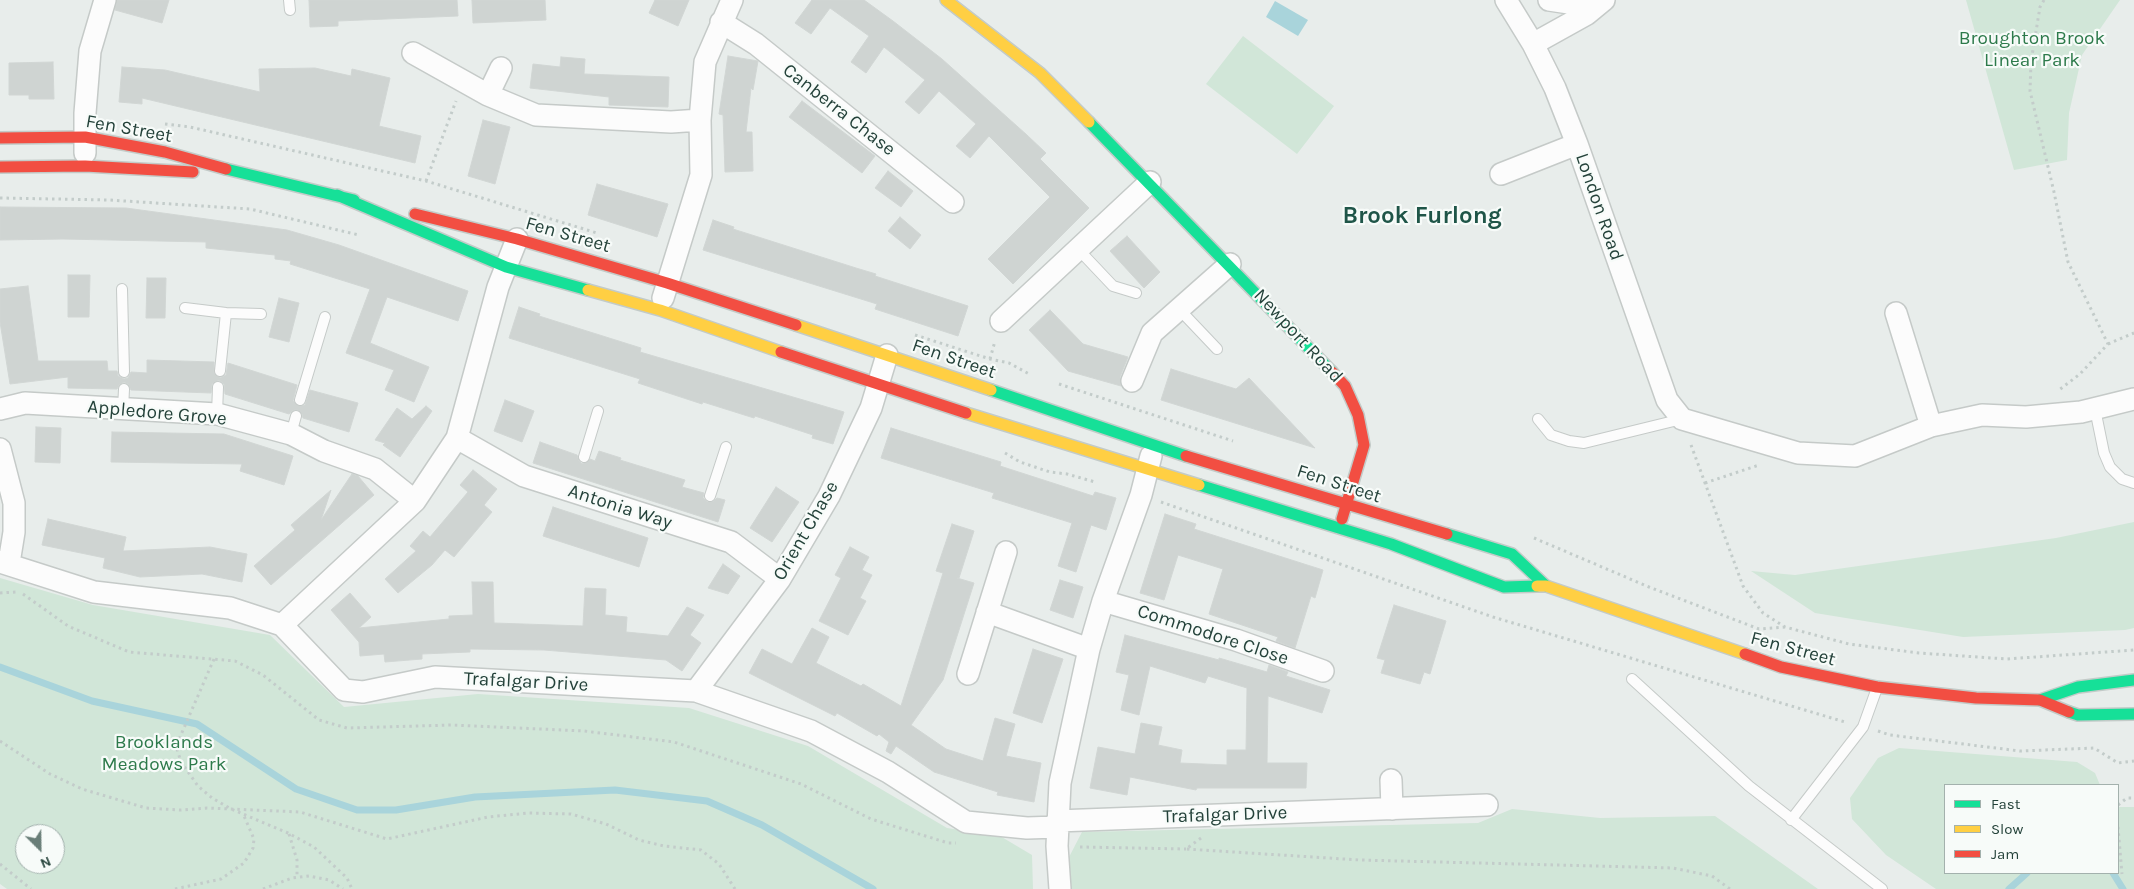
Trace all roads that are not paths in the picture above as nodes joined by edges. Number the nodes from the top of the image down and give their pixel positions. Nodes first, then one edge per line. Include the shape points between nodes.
1 (105, 0) edge
2 (732, 0) edge
3 (946, 0) edge
4 (1506, 0) edge
5 (1549, 0) edge
6 (1603, 1) edge
7 (722, 22) junction
8 (1533, 44) junction
9 (413, 54) dead end
10 (501, 68) dead end
11 (488, 95) junction
12 (700, 120) junction
13 (0, 138) edge
14 (85, 138) junction
15 (1577, 144) junction
16 (85, 166) junction
17 (0, 167) edge
18 (1501, 174) dead end
19 (249, 176) junction
20 (1150, 182) junction
21 (337, 196) junction
22 (953, 202) dead end
23 (517, 239) junction
24 (1078, 249) junction
25 (1230, 264) junction
26 (506, 266) junction
27 (668, 283) junction
28 (122, 289) dead end
29 (1136, 293) dead end
30 (185, 308) dead end
31 (1179, 309) junction
32 (660, 310) junction
33 (226, 313) junction
34 (1896, 313) dead end
35 (261, 314) dead end
36 (325, 317) dead end
37 (1001, 321) dead end
38 (1217, 349) dead end
39 (887, 355) junction
40 (220, 371) dead end
41 (124, 372) dead end
42 (1132, 380) dead end
43 (879, 386) junction
44 (218, 388) dead end
45 (2134, 399) edge
46 (300, 400) dead end
47 (0, 409) edge
48 (2095, 409) junction
49 (598, 410) dead end
50 (217, 414) junction
51 (1682, 418) junction
52 (1538, 419) dead end
53 (1931, 426) junction
54 (457, 438) junction
55 (1154, 446) junction
56 (726, 447) dead end
57 (0, 449) edge
58 (584, 457) dead end
59 (1148, 470) junction
60 (2134, 484) edge
61 (710, 496) dead end
62 (415, 501) junction
63 (1347, 503) junction
64 (1338, 529) junction
65 (1006, 552) dead end
66 (4, 562) edge
67 (780, 578) junction
68 (1546, 586) junction
69 (1103, 601) junction
70 (987, 612) junction
71 (282, 625) junction
72 (1089, 649) junction
73 (1323, 671) dead end
74 (968, 674) dead end
75 (1632, 680) dead end
76 (2134, 680) edge
77 (1877, 687) junction
78 (696, 691) junction
79 (2040, 700) junction
80 (2134, 714) edge
81 (1390, 780) dead end
82 (1487, 805) dead end
83 (1392, 809) junction
84 (1791, 820) junction
85 (1057, 831) junction
86 (1060, 889) edge
87 (1882, 889) edge

1 - 14 street via 90,51
2 - 7 street
3 - 20 street, Newport Road via 1040,73
4 - 8 street, London Road
5 - 6 street via 1569,3
6 - 8 street via 1587,14
7 - 12 street via 705,62
7 - 22 street, Canberra Chase via 756,44
8 - 15 street, London Road
9 - 11 street
10 - 11 street
11 - 12 street via 536,115 604,120
12 - 27 street via 701,175
13 - 14 street, Fen Street
14 - 16 street
14 - 19 street, Fen Street via 165,152
15 - 18 street
15 - 51 street, London Road via 1666,400
16 - 17 street, Fen Street
16 - 19 street, Fen Street
19 - 21 street, Fen Street
20 - 24 street
20 - 25 street, Newport Road
21 - 23 street, Fen Street
21 - 26 street, Fen Street
23 - 26 street
23 - 27 street, Fen Street
24 - 29 lane via 1113,286
24 - 37 street
25 - 31 street
25 - 63 street, Newport Road via 1345,386 1358,415 1364,445
26 - 32 street, Fen Street
26 - 54 street
27 - 32 street
27 - 39 street, Fen Street
28 - 41 lane
30 - 33 lane
31 - 38 lane
31 - 42 street via 1152,333
32 - 43 street, Fen Street
33 - 35 lane
33 - 40 lane
34 - 53 street
36 - 46 lane
39 - 43 street, Orient Chase
39 - 55 street, Fen Street
43 - 59 street, Fen Street
43 - 67 street, Orient Chase via 829,496
44 - 50 lane
45 - 48 street
47 - 50 street, Appledore Grove via 24,403 123,399
48 - 53 street via 2026,417 1982,415
48 - 60 lane via 2110,467 2122,479
49 - 58 lane
50 - 62 street, Appledore Grove via 293,425 324,451 375,469
51 - 52 lane via 1584,443 1551,435
51 - 53 street via 1798,453 1855,456
54 - 62 street
54 - 67 street, Antonia Way via 524,476 575,488 701,528 731,542
55 - 59 street
55 - 63 street, Fen Street
56 - 61 lane
57 - 66 street via 14,503 14,532
59 - 64 street, Fen Street
59 - 69 street
62 - 71 street
63 - 64 street, Newport Road
63 - 68 street, Fen Street via 1512,554
64 - 68 street, Fen Street via 1391,544 1504,587
65 - 70 street
66 - 71 street, Trafalgar Drive via 94,592 230,608
67 - 78 street, Orient Chase
68 - 77 street, Fen Street via 1781,667
69 - 72 street
69 - 73 street, Commodore Close via 1236,640
70 - 72 street
70 - 74 street
71 - 78 street, Trafalgar Drive via 344,690 364,692 435,677
72 - 85 street via 1060,783
75 - 84 lane
76 - 79 street, Fen Street via 2078,687
77 - 79 street, Fen Street via 1976,698
77 - 84 lane via 1863,727
78 - 85 street, Trafalgar Drive via 811,731 888,772 966,822
79 - 80 street, Fen Street via 2078,715
81 - 83 street
82 - 83 street, Trafalgar Drive
83 - 85 street, Trafalgar Drive via 1231,815
84 - 87 lane
85 - 86 street

